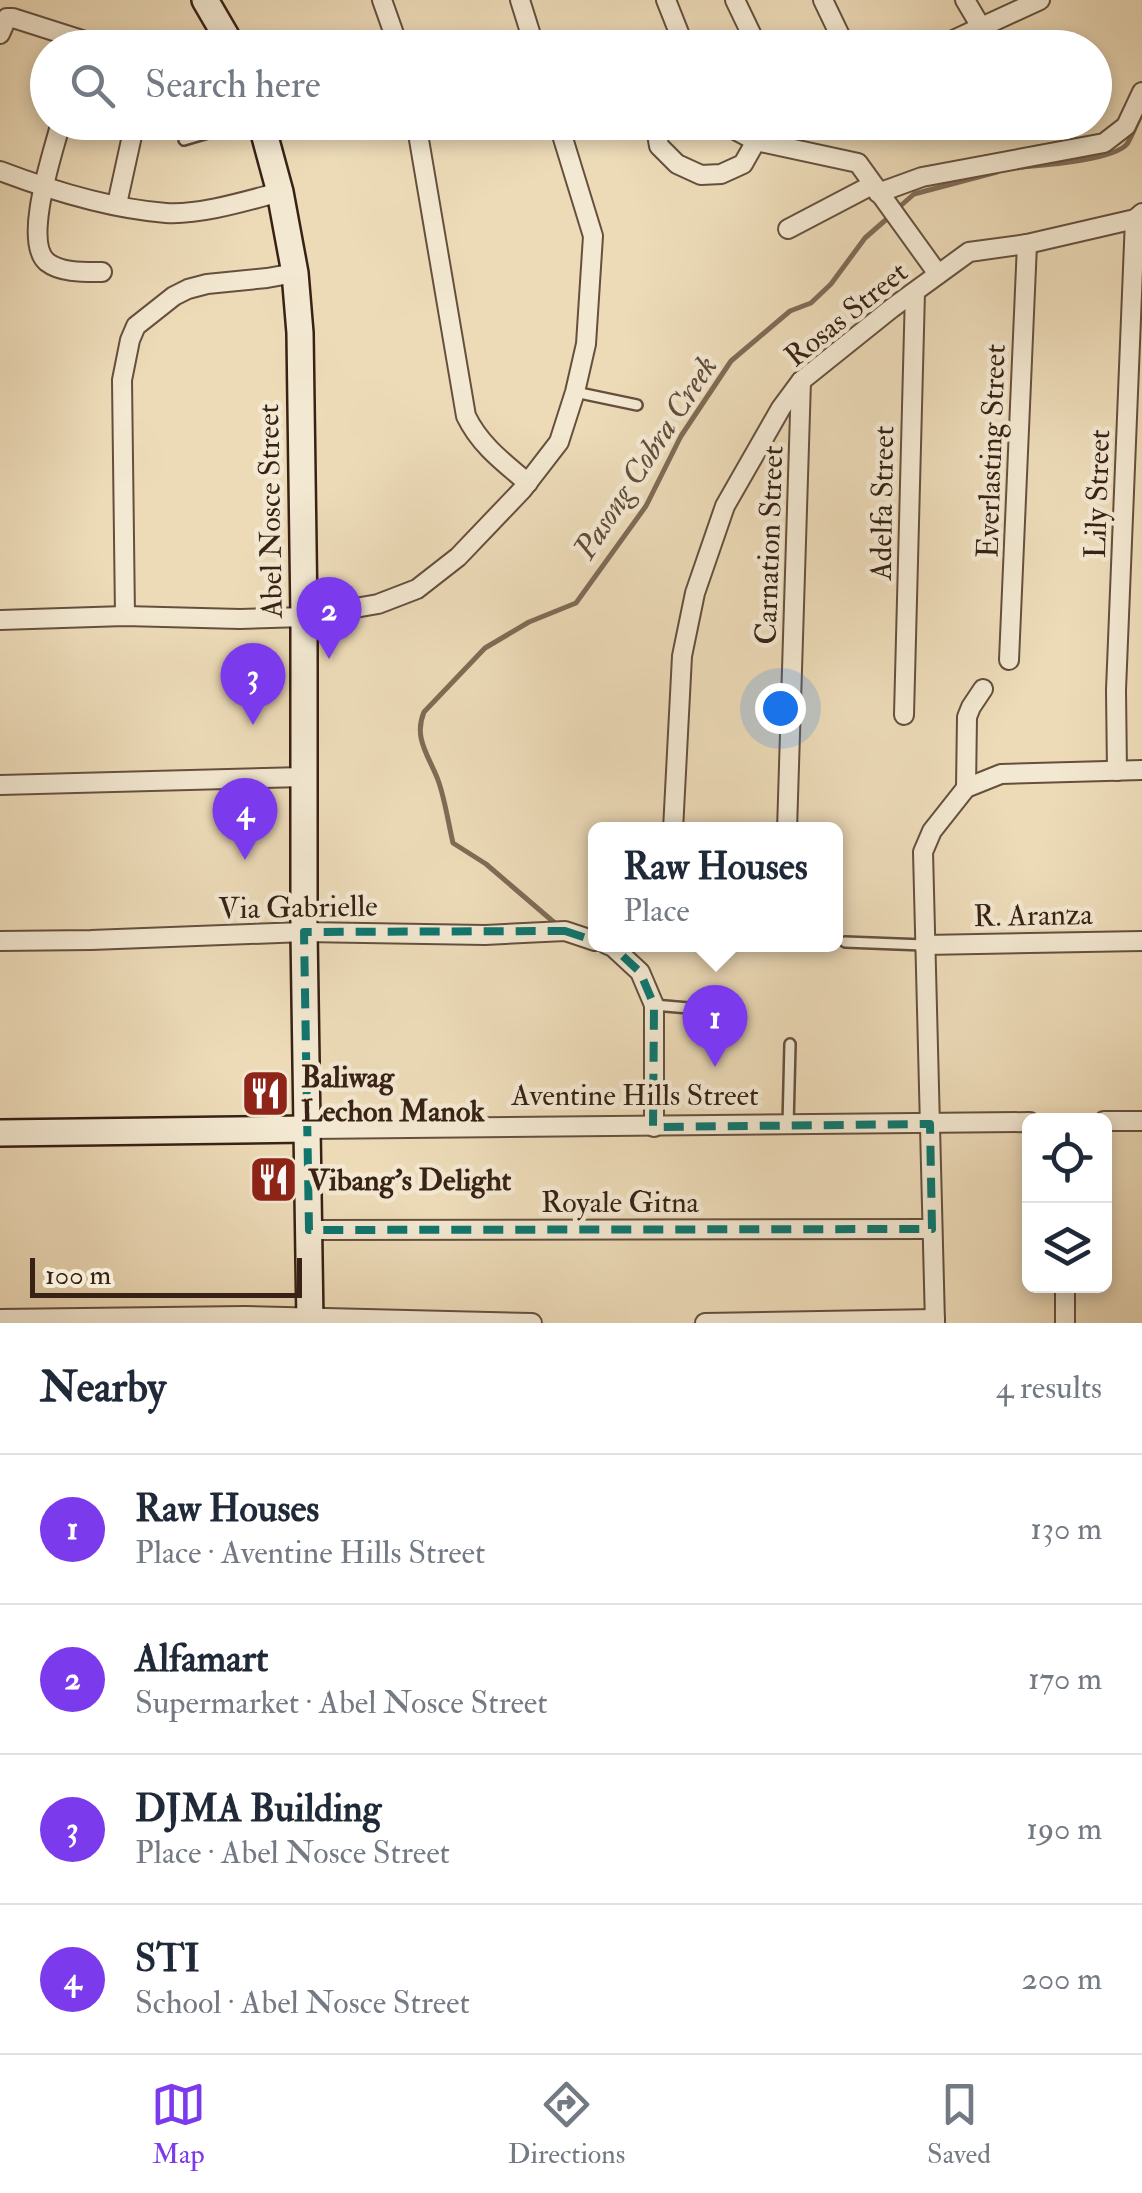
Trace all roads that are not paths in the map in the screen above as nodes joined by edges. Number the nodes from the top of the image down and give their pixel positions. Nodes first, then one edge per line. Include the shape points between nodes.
1 (205, 0) edge
2 (382, 0) edge
3 (520, 0) edge
4 (666, 0) edge
5 (735, 0) edge
6 (823, 0) edge
7 (965, 0) edge
8 (1040, 0) edge
9 (982, 27) junction
10 (45, 30) edge
11 (222, 30) edge
12 (393, 30) edge
13 (529, 30) edge
14 (677, 30) edge
15 (749, 30) edge
16 (837, 30) edge
17 (975, 30) edge
18 (0, 34) edge
19 (1142, 92) edge
20 (1112, 136) edge
21 (56, 140) edge
22 (132, 140) edge
23 (265, 140) edge
24 (419, 140) edge
25 (564, 140) edge
26 (658, 140) edge
27 (753, 140) edge
28 (1107, 140) edge
29 (756, 142) junction
30 (0, 172) edge
31 (43, 188) junction
32 (280, 192) junction
33 (878, 193) junction
34 (117, 204) junction
35 (1138, 216) edge
36 (788, 229) dead end
37 (1027, 244) junction
38 (102, 272) dead end
39 (295, 273) junction
40 (938, 274) junction
41 (915, 292) junction
42 (801, 382) junction
43 (574, 392) junction
44 (636, 405) dead end
45 (528, 483) junction
46 (125, 616) junction
47 (304, 617) junction
48 (0, 620) edge
49 (1009, 660) dead end
50 (984, 689) dead end
51 (904, 715) dead end
52 (1142, 770) edge
53 (1117, 771) junction
54 (304, 777) junction
55 (0, 784) edge
56 (966, 788) junction
57 (674, 822) edge
58 (787, 822) edge
59 (304, 932) junction
60 (588, 939) edge
61 (0, 941) edge
62 (1142, 941) edge
63 (845, 942) dead end
64 (924, 945) junction
65 (619, 952) edge
66 (654, 1005) junction
67 (700, 1009) dead end
68 (790, 1044) dead end
69 (1142, 1121) edge
70 (1022, 1122) edge
71 (1112, 1122) edge
72 (930, 1124) junction
73 (788, 1126) junction
74 (654, 1127) junction
75 (308, 1129) junction
76 (0, 1133) edge
77 (932, 1229) junction
78 (308, 1230) junction
79 (1065, 1293) edge
80 (0, 1319) edge
81 (310, 1321) edge
82 (934, 1321) edge
83 (789, 1322) edge
84 (532, 1323) edge
85 (705, 1323) edge
86 (1065, 1323) edge

1 - 11 street
2 - 12 street
3 - 13 street
4 - 14 street
5 - 15 street
6 - 16 street
7 - 9 street
8 - 9 street
9 - 17 street
10 - 18 street via 7,18
19 - 20 street via 1126,126
21 - 31 street
22 - 34 street
23 - 32 street, Abel Nosce Street
24 - 45 street via 466,416 488,450
25 - 43 street via 593,236 586,344
26 - 29 street via 677,164 700,176 743,164
27 - 29 street
28 - 33 street
29 - 33 street via 858,164
30 - 31 street
31 - 34 street
31 - 38 street via 42,254 60,268
32 - 34 street via 190,212
32 - 39 street, Abel Nosce Street
33 - 36 street
33 - 40 street
35 - 37 street, Rosas Street
35 - 53 street, Lily Street
37 - 40 street, Rosas Street via 969,252
37 - 49 street, Everlasting Street
39 - 46 street via 188,289 136,326 122,380
39 - 47 street, Abel Nosce Street
40 - 41 street, Rosas Street
41 - 42 street, Rosas Street
41 - 51 street, Adelfa Street
42 - 57 street, Rosas Street via 725,506 695,593 682,656
42 - 58 street, Carnation Street
43 - 44 lane
43 - 45 street via 559,442
45 - 47 street via 458,557 417,589 378,604
46 - 47 street
46 - 48 street
47 - 54 street, Abel Nosce Street
50 - 56 street via 967,717
52 - 53 street
53 - 56 street via 1002,774
54 - 55 street
54 - 59 street, Abel Nosce Street
56 - 64 street via 923,852
59 - 60 street, Via Gabrielle via 564,931
59 - 61 street, Via Gabrielle
59 - 75 street, Abel Nosce Street
62 - 64 street, R. Aranza
63 - 64 lane
64 - 72 street
65 - 66 street via 640,972
66 - 67 lane
66 - 74 street
68 - 73 lane
69 - 71 street
70 - 72 street, Aventine Hills Street
72 - 73 street, Aventine Hills Street
72 - 77 street
73 - 74 street, Aventine Hills Street
74 - 75 street, Aventine Hills Street
75 - 76 street, Aventine Hills Street
75 - 78 street, Abel Nosce Street
77 - 78 street, Royale Gitna
77 - 82 street
78 - 81 street, Abel Nosce Street
79 - 86 street
80 - 81 street
81 - 84 street
82 - 83 street
83 - 85 street

